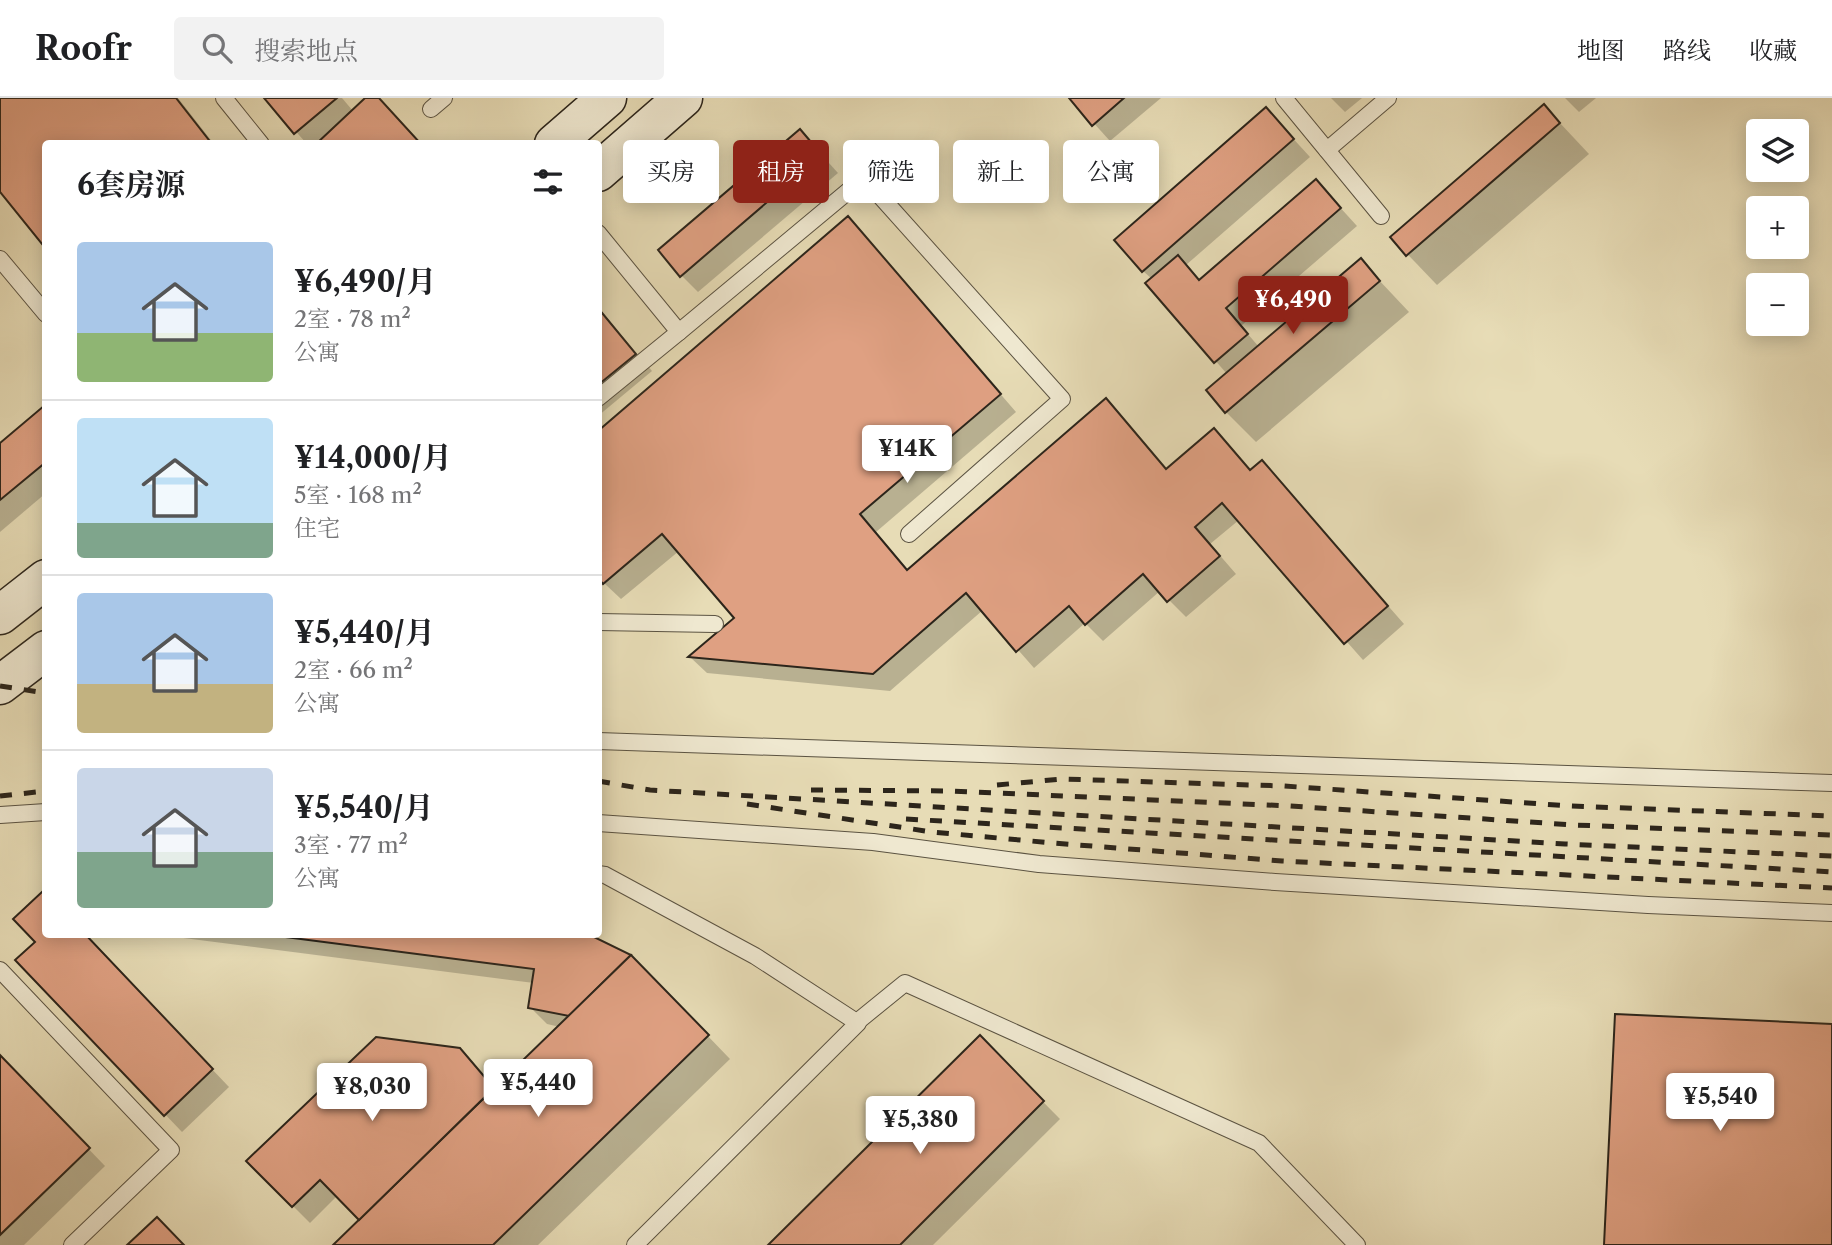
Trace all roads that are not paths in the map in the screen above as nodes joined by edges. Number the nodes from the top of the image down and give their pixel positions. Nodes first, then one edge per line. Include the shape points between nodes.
1 (224, 98) edge
2 (444, 98) edge
3 (607, 98) edge
4 (683, 98) edge
5 (1284, 98) edge
6 (1388, 98) edge
7 (431, 109) dead end
8 (258, 140) edge
9 (559, 140) edge
10 (1327, 150) junction
11 (602, 169) edge
12 (1381, 216) dead end
13 (602, 238) edge
14 (0, 258) edge
15 (42, 309) edge
16 (679, 332) junction
17 (602, 395) edge
18 (909, 534) dead end
19 (42, 582) edge
20 (0, 615) edge
21 (602, 622) edge
22 (715, 624) dead end
23 (42, 653) edge
24 (0, 685) edge
25 (602, 741) edge
26 (1832, 783) edge
27 (42, 812) edge
28 (0, 815) edge
29 (602, 823) edge
30 (602, 875) edge
31 (1832, 913) edge
32 (0, 970) edge
33 (857, 1022) junction
34 (639, 1243) edge
35 (72, 1245) edge
36 (1357, 1245) edge

1 - 8 lane
2 - 7 lane
3 - 9 main road
4 - 11 main road
5 - 10 lane
6 - 10 lane
10 - 12 lane
13 - 16 lane
14 - 15 lane
16 - 17 lane
16 - 18 lane via 864,178 1062,399
19 - 20 main road
21 - 22 lane
23 - 24 main road
25 - 26 lane
27 - 28 lane
29 - 31 lane via 873,842 1039,864 1275,882
30 - 33 lane via 755,956
32 - 35 lane via 172,1150
33 - 34 lane
33 - 36 lane via 905,984 1259,1143

